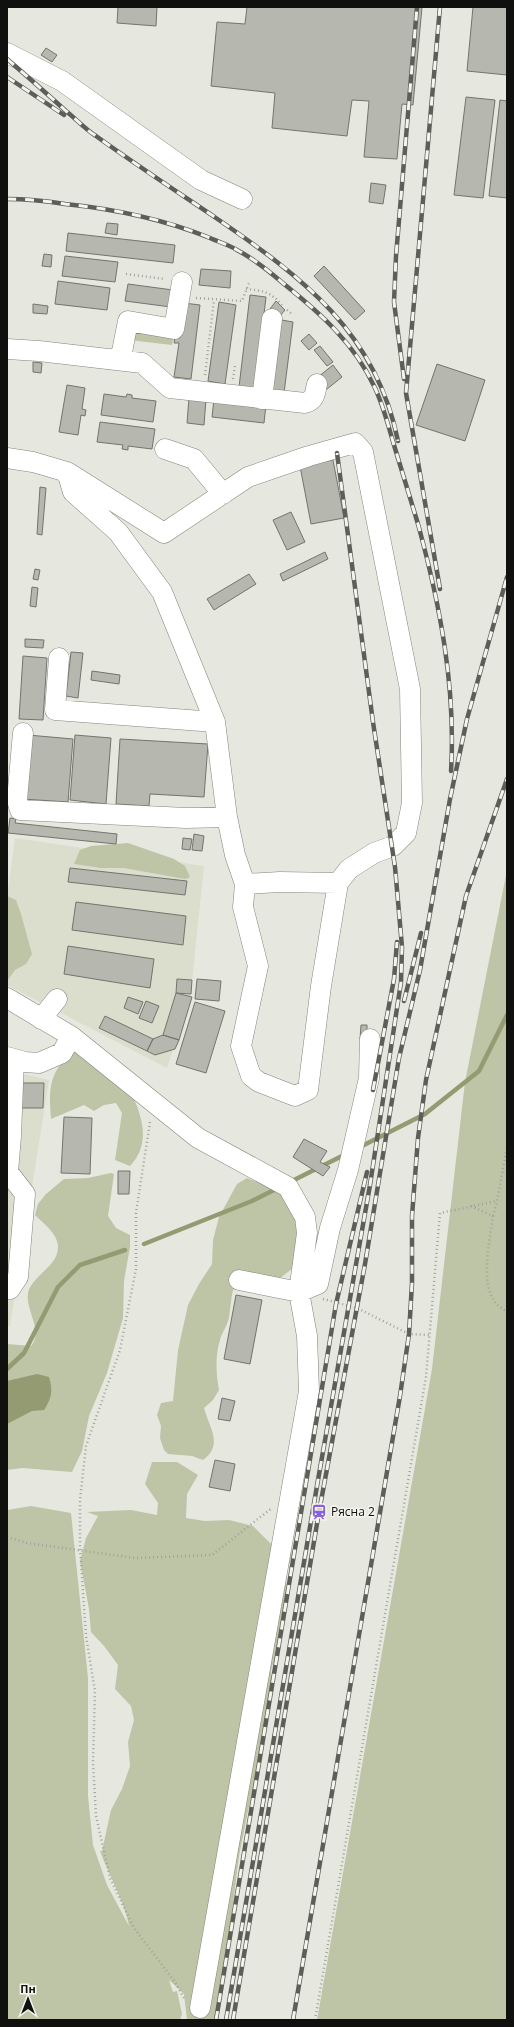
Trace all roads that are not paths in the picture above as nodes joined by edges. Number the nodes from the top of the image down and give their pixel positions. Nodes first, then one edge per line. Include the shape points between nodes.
1 (7, 53) edge
2 (242, 199) dead end
3 (181, 289) road end
4 (272, 319) dead end
5 (7, 349) edge
6 (116, 360) junction
7 (316, 384) dead end
8 (262, 399) junction
9 (165, 449) dead end
10 (7, 458) edge
11 (67, 472) junction
12 (223, 494) junction
13 (59, 658) dead end
14 (215, 722) junction
15 (23, 733) dead end
16 (227, 817) junction
17 (338, 883) junction
18 (245, 884) junction
19 (7, 998) edge
20 (57, 999) dead end
21 (41, 1018) junction
22 (71, 1036) junction
23 (370, 1039) dead end
24 (10, 1058) edge
25 (9, 1135) edge
26 (7, 1172) edge
27 (239, 1280) dead end
28 (7, 1289) edge
29 (299, 1292) junction
30 (193, 2006) road end

1 - 2 lane via 62,81 201,180
3 - 6 lane via 174,329 128,321 122,352
4 - 8 lane
5 - 6 lane
6 - 8 lane via 142,364 170,388
7 - 8 lane via 315,396 310,402
9 - 12 lane via 194,459
10 - 11 lane via 33,462
11 - 12 lane via 164,533
11 - 14 lane via 73,492 118,532 162,592
12 - 17 lane via 248,477 309,456 355,443 363,452 410,689 412,803 406,833 393,846 374,853 349,869
13 - 14 lane via 55,710
14 - 16 lane
15 - 16 lane via 17,800 20,810 186,818
16 - 18 lane via 235,855
17 - 18 lane
17 - 18 lane via 321,986 308,1090 295,1096 259,1082 251,1076 241,1046 258,966 243,907
19 - 21 lane
20 - 21 lane
21 - 22 lane
22 - 24 lane via 62,1053 39,1063
22 - 29 lane via 198,1138 288,1187 305,1217 307,1233
23 - 29 lane via 367,1086 318,1284
24 - 25 lane
25 - 26 lane
26 - 28 lane via 25,1194 18,1277 10,1290
27 - 29 lane
29 - 30 lane via 307,1336 308,1390 289,1507

